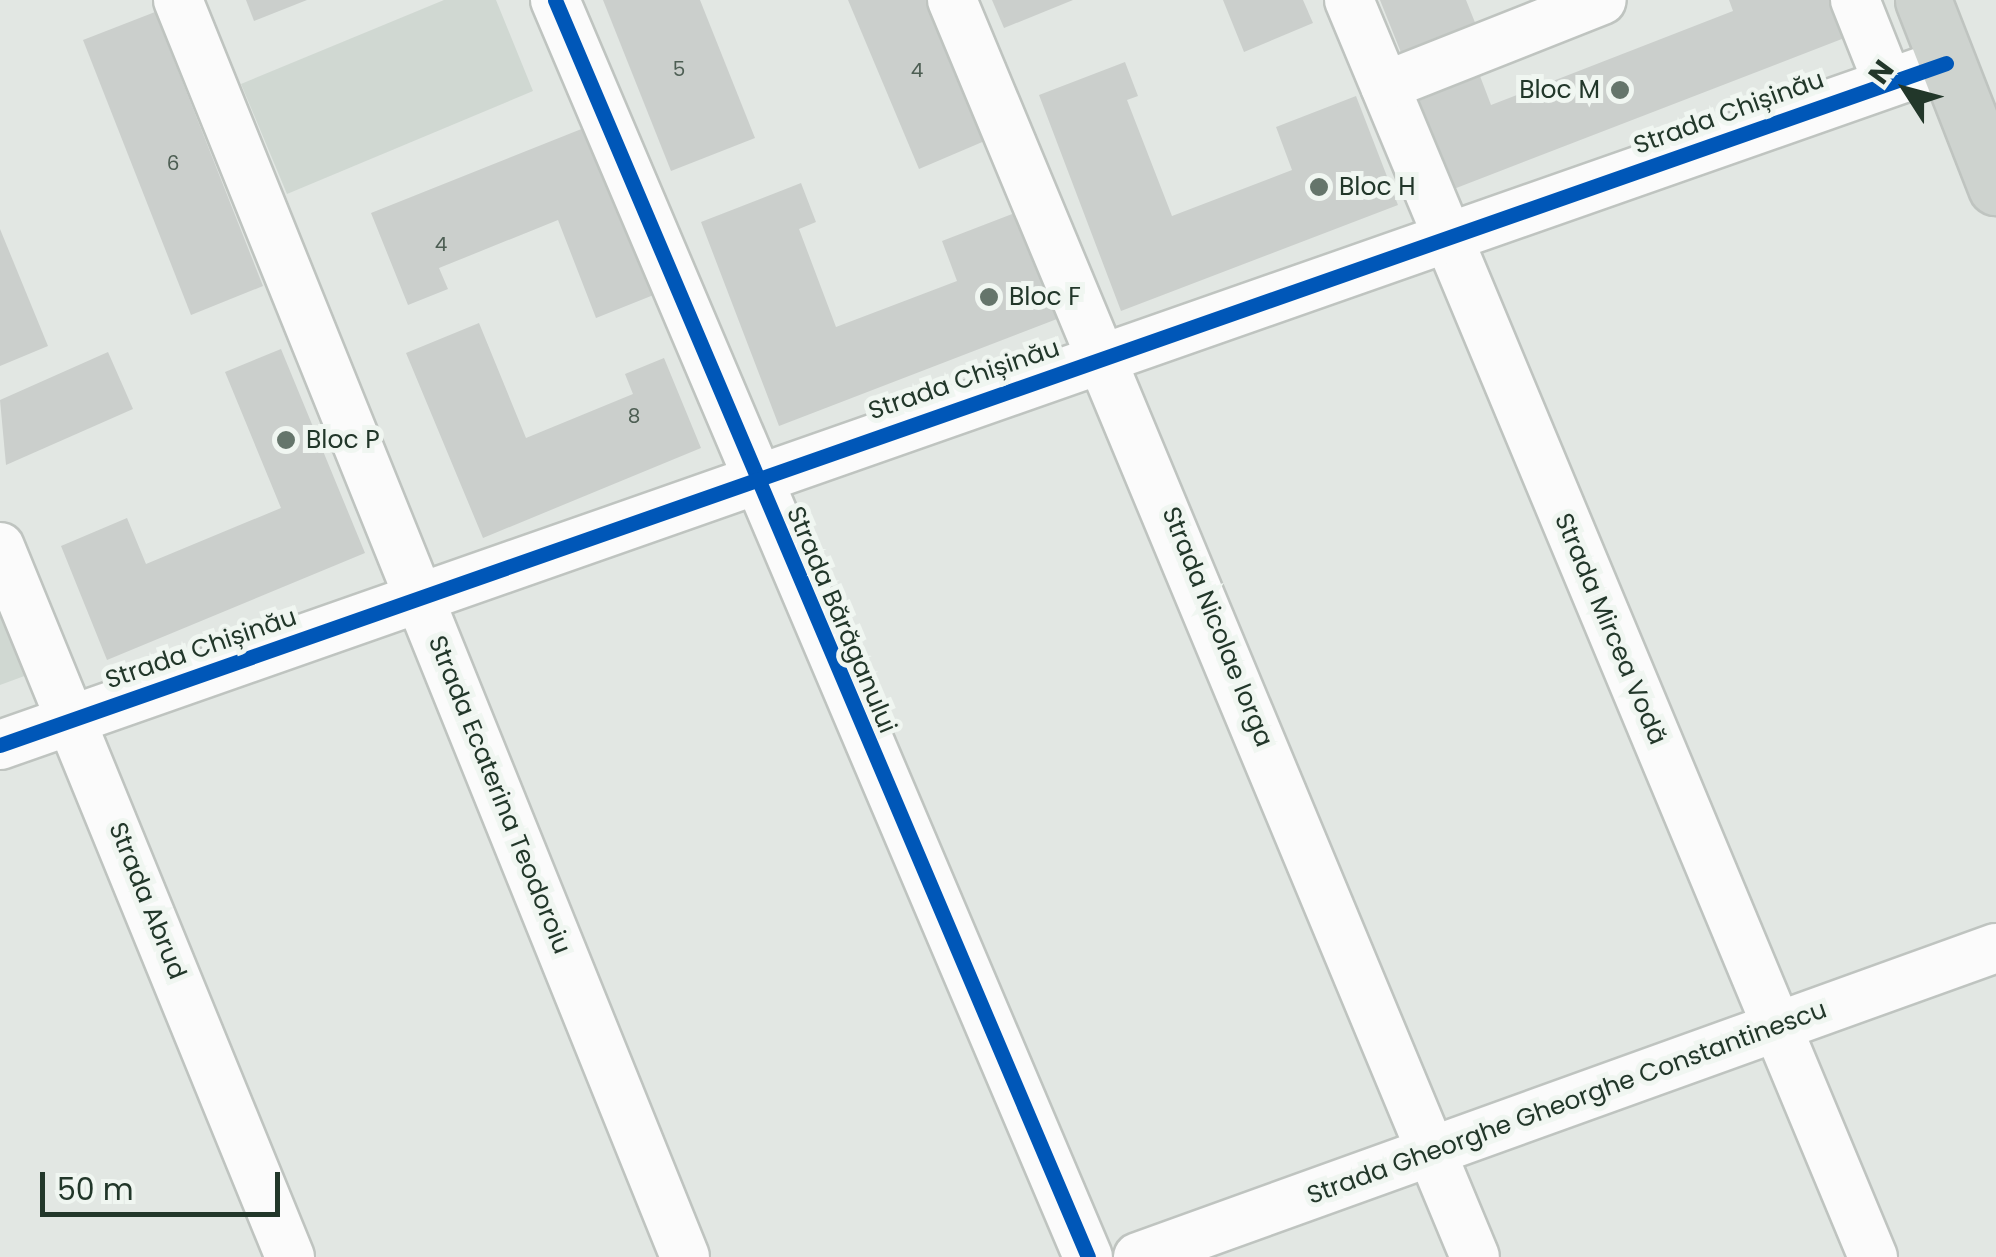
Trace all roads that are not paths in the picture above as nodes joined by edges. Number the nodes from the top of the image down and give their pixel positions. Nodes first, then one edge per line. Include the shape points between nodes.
1 (178, 0) edge
2 (556, 0) edge
3 (952, 0) edge
4 (1349, 0) edge
5 (1602, 0) edge
6 (1855, 0) edge
7 (1923, 0) edge
8 (1946, 62) junction
9 (1888, 83) junction
10 (1385, 86) junction
11 (1996, 187) edge
12 (1447, 241) junction
13 (1106, 356) junction
14 (754, 480) junction
15 (0, 547) edge
16 (421, 600) junction
17 (73, 719) junction
18 (0, 745) edge
19 (1996, 948) edge
20 (1779, 1027) junction
21 (1433, 1153) junction
22 (290, 1257) edge
23 (685, 1257) edge
24 (1088, 1257) edge
25 (1138, 1257) edge
26 (1476, 1257) edge
27 (1873, 1257) edge

1 - 16 street, Strada Ecaterina Teodoroiu
2 - 14 street, Strada Bărăganului
3 - 13 street, Strada Nicolae Iorga
4 - 10 street, Strada Mircea Vodă
5 - 10 street
6 - 9 street
7 - 8 main road
8 - 9 street, Strada Chișinău
8 - 11 main road
9 - 12 street, Strada Chișinău
10 - 12 street, Strada Mircea Vodă
12 - 13 street, Strada Chișinău
12 - 20 street, Strada Mircea Vodă
13 - 14 street, Strada Chișinău
13 - 21 street, Strada Nicolae Iorga
14 - 16 street, Strada Chișinău
14 - 24 street, Strada Bărăganului
15 - 17 street, Strada Abrud
16 - 17 street, Strada Chișinău
16 - 23 street, Strada Ecaterina Teodoroiu
17 - 18 street, Strada Chișinău
17 - 22 street, Strada Abrud
19 - 20 street, Strada Gheorghe Gheorghe Constantinescu
20 - 21 street, Strada Gheorghe Gheorghe Constantinescu
20 - 27 street, Strada Mircea Vodă
21 - 25 street, Strada Gheorghe Gheorghe Constantinescu
21 - 26 street, Strada Nicolae Iorga

